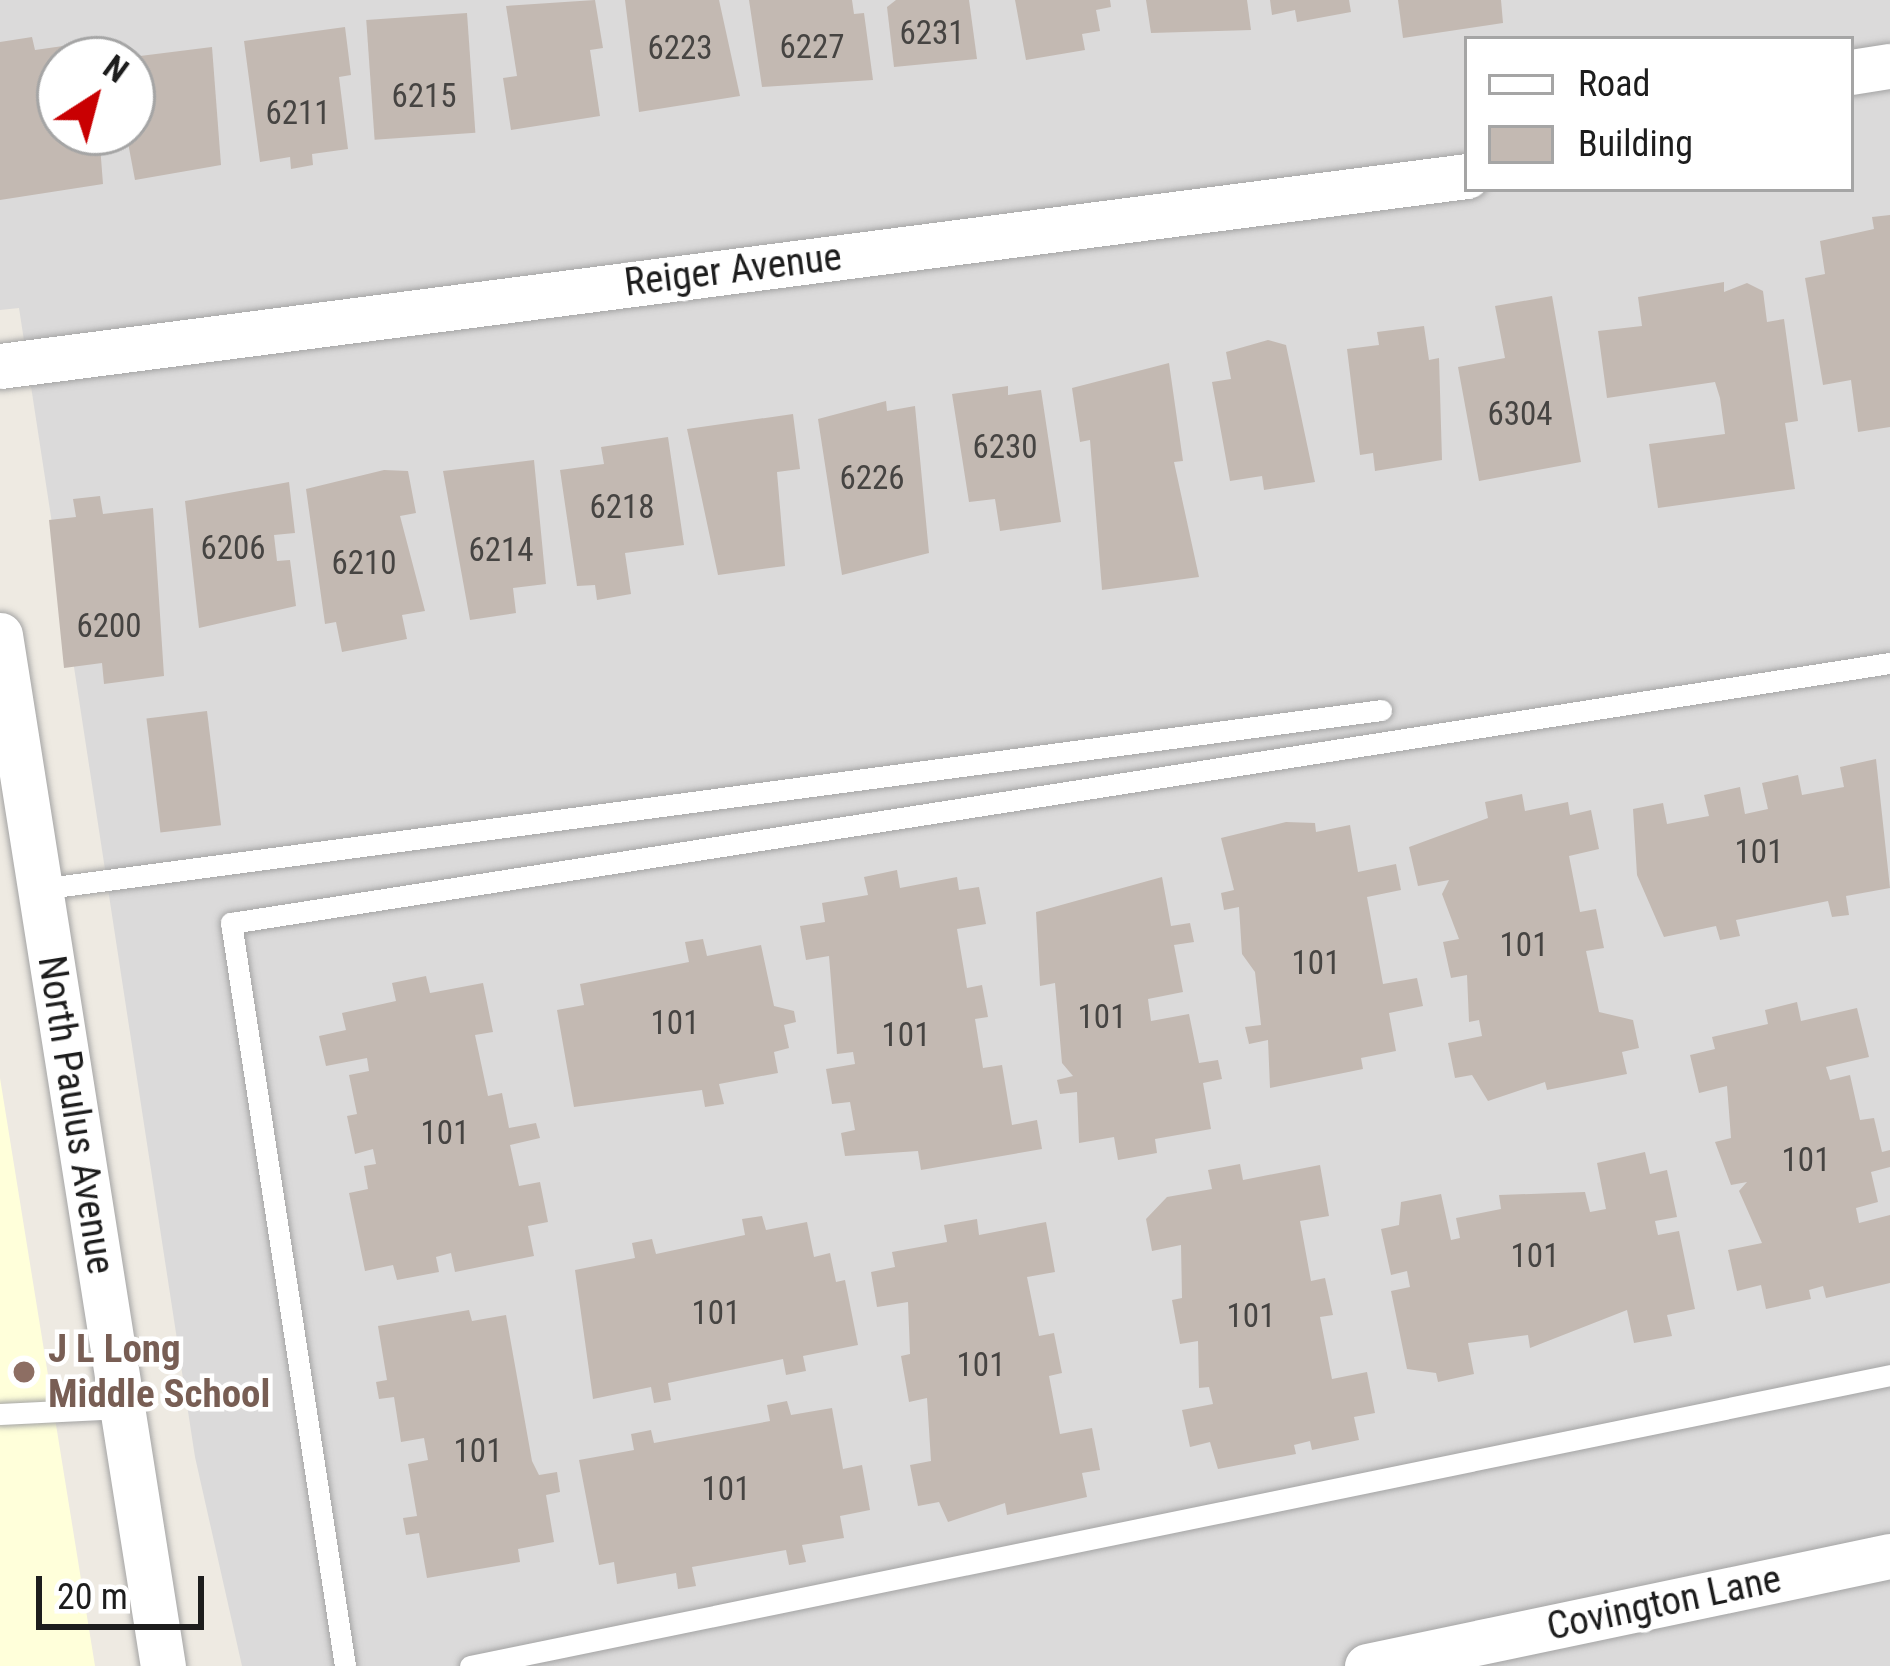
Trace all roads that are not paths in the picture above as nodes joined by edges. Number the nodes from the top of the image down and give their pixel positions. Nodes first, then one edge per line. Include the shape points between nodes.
1 (1890, 66) edge
2 (1854, 72) edge
3 (1464, 176) edge
4 (0, 366) edge
5 (0, 635) edge
6 (1890, 663) edge
7 (1381, 710) dead end
8 (40, 890) junction
9 (1890, 1375) edge
10 (122, 1408) junction
11 (0, 1414) edge
12 (1890, 1556) edge
13 (164, 1666) edge
14 (345, 1666) edge
15 (470, 1666) edge
16 (1367, 1666) edge

1 - 2 street
3 - 4 street, Reiger Avenue
5 - 8 street, North Paulus Avenue
6 - 14 lane via 231,923
7 - 8 lane
8 - 10 street, North Paulus Avenue
9 - 15 lane
10 - 11 lane
10 - 13 street, North Paulus Avenue
12 - 16 street, Covington Lane

